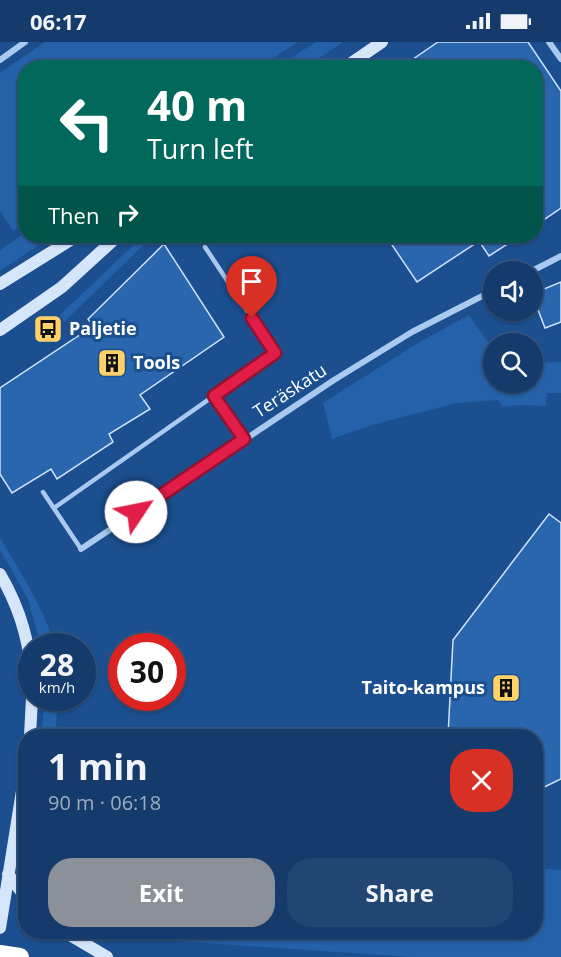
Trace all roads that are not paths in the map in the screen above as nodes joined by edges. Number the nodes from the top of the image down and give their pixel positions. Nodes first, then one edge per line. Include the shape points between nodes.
1 (25, 42) edge
2 (382, 42) edge
3 (549, 42) edge
4 (561, 59) edge
5 (0, 60) edge
6 (356, 60) edge
7 (66, 243) edge
8 (110, 243) edge
9 (205, 247) dead end
10 (561, 256) edge
11 (543, 265) edge
12 (0, 284) edge
13 (483, 296) edge
14 (0, 330) edge
15 (214, 396) junction
16 (244, 439) junction
17 (43, 492) dead end
18 (54, 508) junction
19 (81, 549) joint
20 (0, 574) edge
21 (24, 633) edge
22 (31, 711) edge
23 (30, 729) edge
24 (18, 814) edge
25 (8, 874) junction
26 (18, 887) edge
27 (0, 928) edge
28 (77, 939) edge
29 (0, 954) edge
30 (20, 957) edge
31 (107, 957) edge

1 - 5 street
2 - 6 main road
3 - 4 street
7 - 12 main road
8 - 14 main road via 62,287
9 - 15 lane via 275,353
10 - 11 street
13 - 16 street, Teräskatu via 412,332
15 - 16 lane
15 - 18 lane
16 - 19 street, Teräskatu
17 - 18 lane
18 - 19 lane
20 - 21 main road
22 - 23 main road
24 - 25 main road
25 - 26 main road
25 - 27 main road
28 - 31 main road
29 - 30 highway

